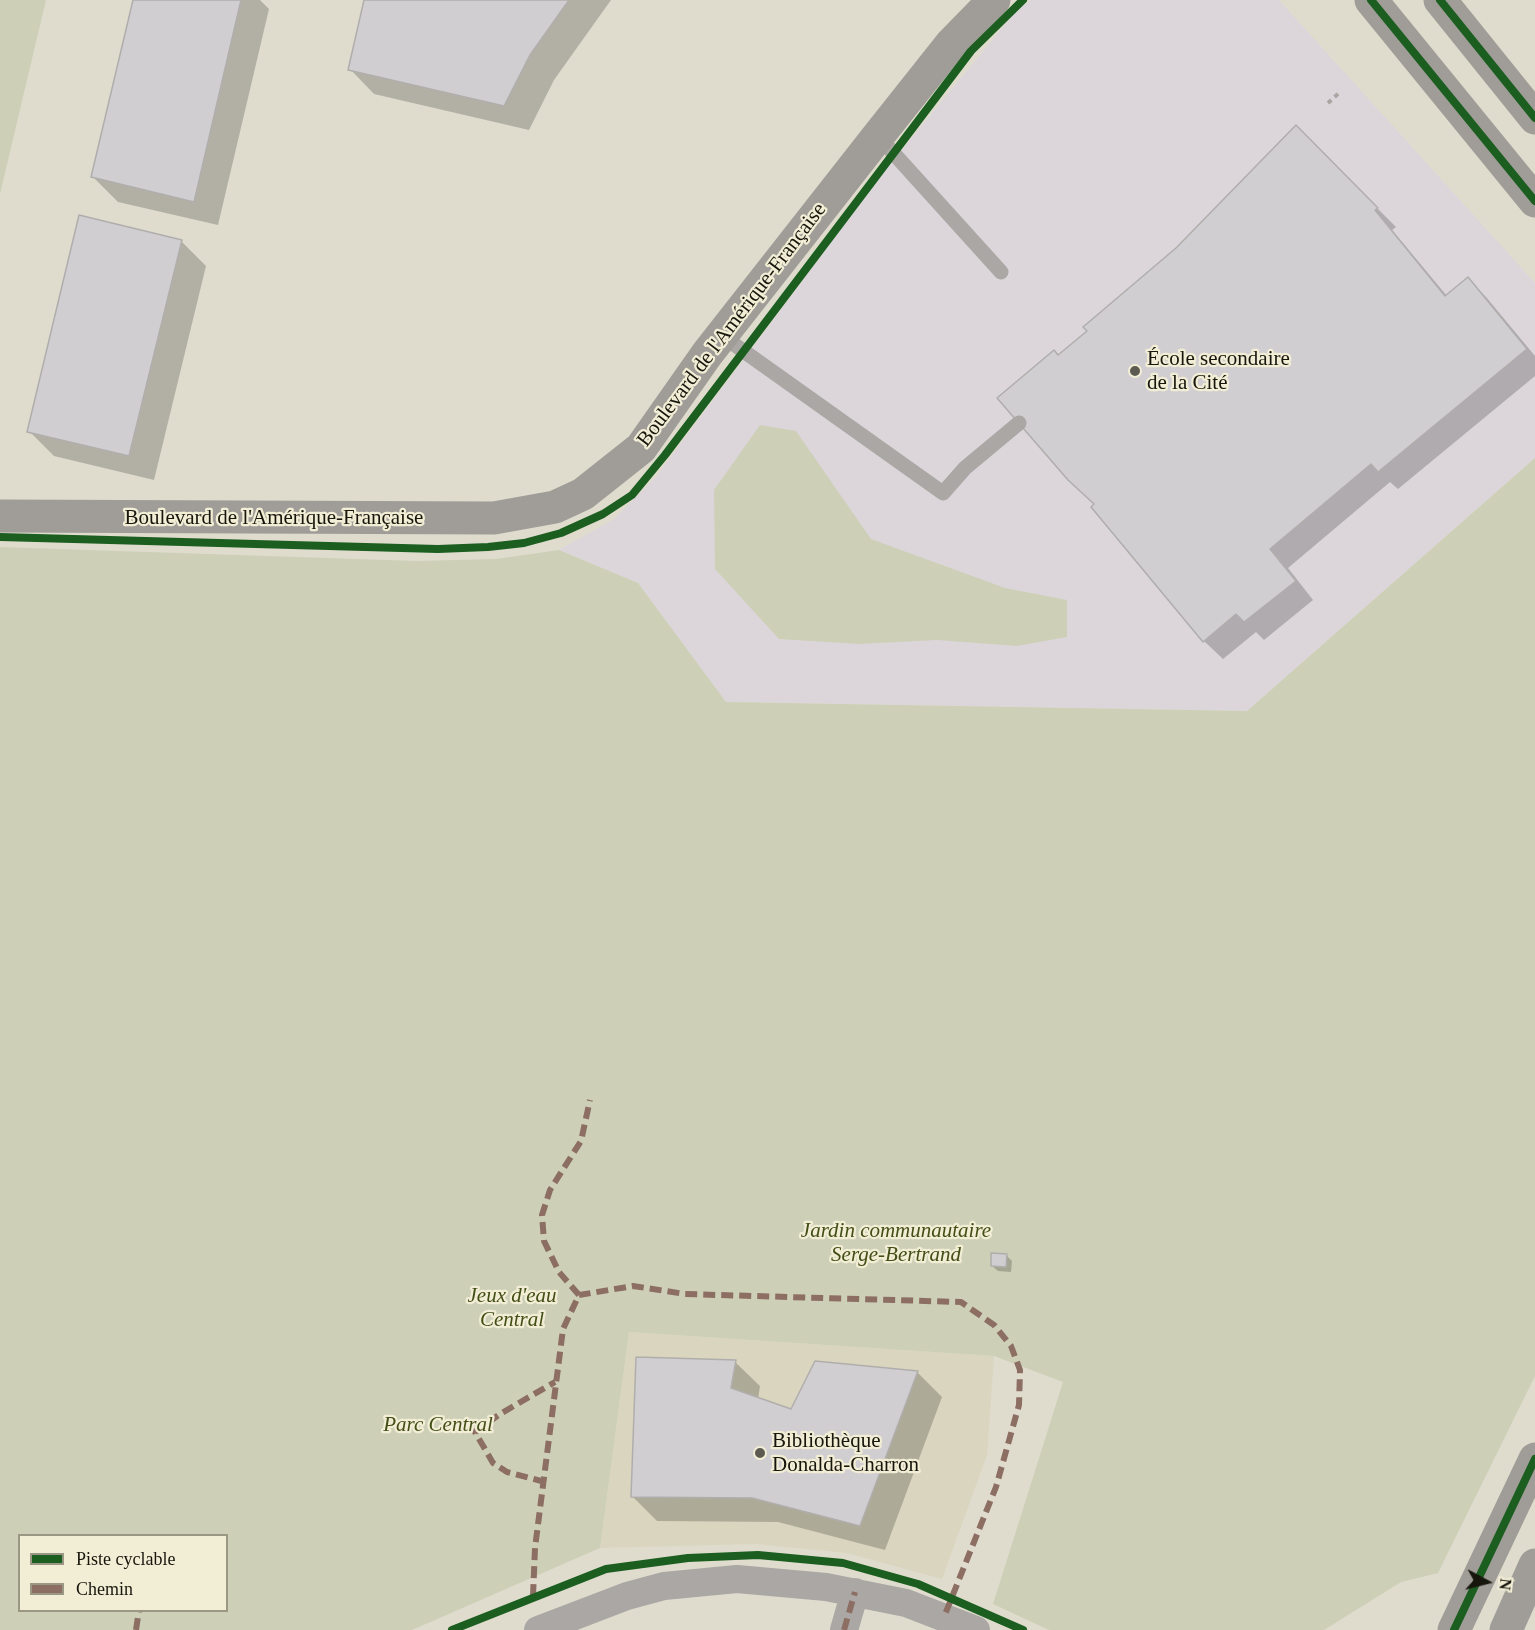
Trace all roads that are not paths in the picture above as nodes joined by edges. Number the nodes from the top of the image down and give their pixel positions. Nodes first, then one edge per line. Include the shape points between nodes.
1 (994, 0) edge
2 (1371, 0) edge
3 (1440, 0) edge
4 (1535, 118) edge
5 (878, 136) junction
6 (1535, 201) edge
7 (1001, 272) dead end
8 (721, 335) junction
9 (1019, 423) dead end
10 (0, 516) edge
11 (1535, 1459) edge
12 (1535, 1565) edge
13 (855, 1592) junction
14 (538, 1630) edge
15 (844, 1630) edge
16 (976, 1630) edge
17 (1454, 1630) edge
18 (1506, 1630) edge

1 - 5 street, Boulevard de l'Amérique-Française via 951,44
2 - 6 street
3 - 4 street
5 - 7 lane
5 - 8 street, Boulevard de l'Amérique-Française
8 - 9 lane via 943,493 965,468
8 - 10 street, Boulevard de l'Amérique-Française via 641,448 583,494 555,507 448,520
11 - 17 street
12 - 18 street
13 - 14 street via 738,1579 664,1586
13 - 15 street
13 - 16 street via 906,1603

